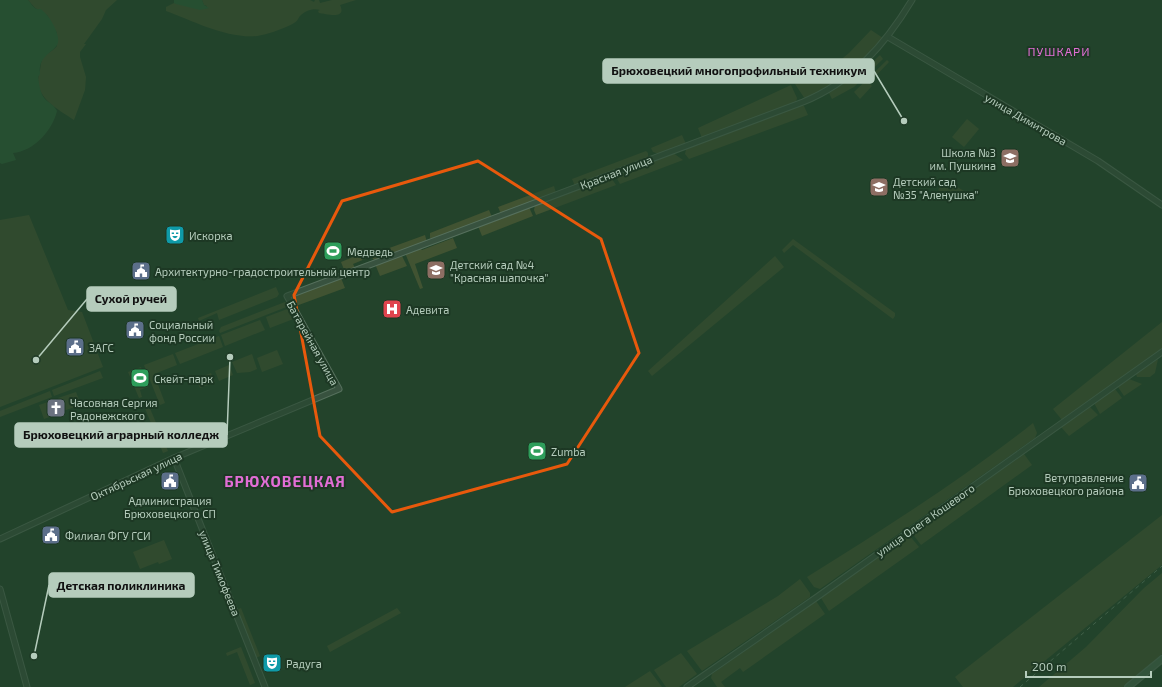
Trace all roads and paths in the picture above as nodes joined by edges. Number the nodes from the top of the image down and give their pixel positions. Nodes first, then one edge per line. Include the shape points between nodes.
1 (912, 0) edge
2 (888, 37) junction
3 (1162, 205) edge
4 (287, 296) joint
5 (1162, 352) edge
6 (339, 389) joint
7 (174, 458) junction
8 (0, 539) edge
9 (0, 590) edge
10 (1162, 659) edge
11 (27, 687) edge
12 (266, 687) edge
13 (687, 687) edge
14 (1128, 687) edge

1 - 2 street, Красная улица
2 - 3 street, улица Димитрова via 1098,161
2 - 4 street, Красная улица via 842,81 808,100
4 - 6 street, Батарейная улица
5 - 13 street, улица Олега Кошевого
6 - 7 street, Октябрьская улица
7 - 8 street, Октябрьская улица
7 - 12 street, улица Тимофеева
9 - 11 street
10 - 14 main road

